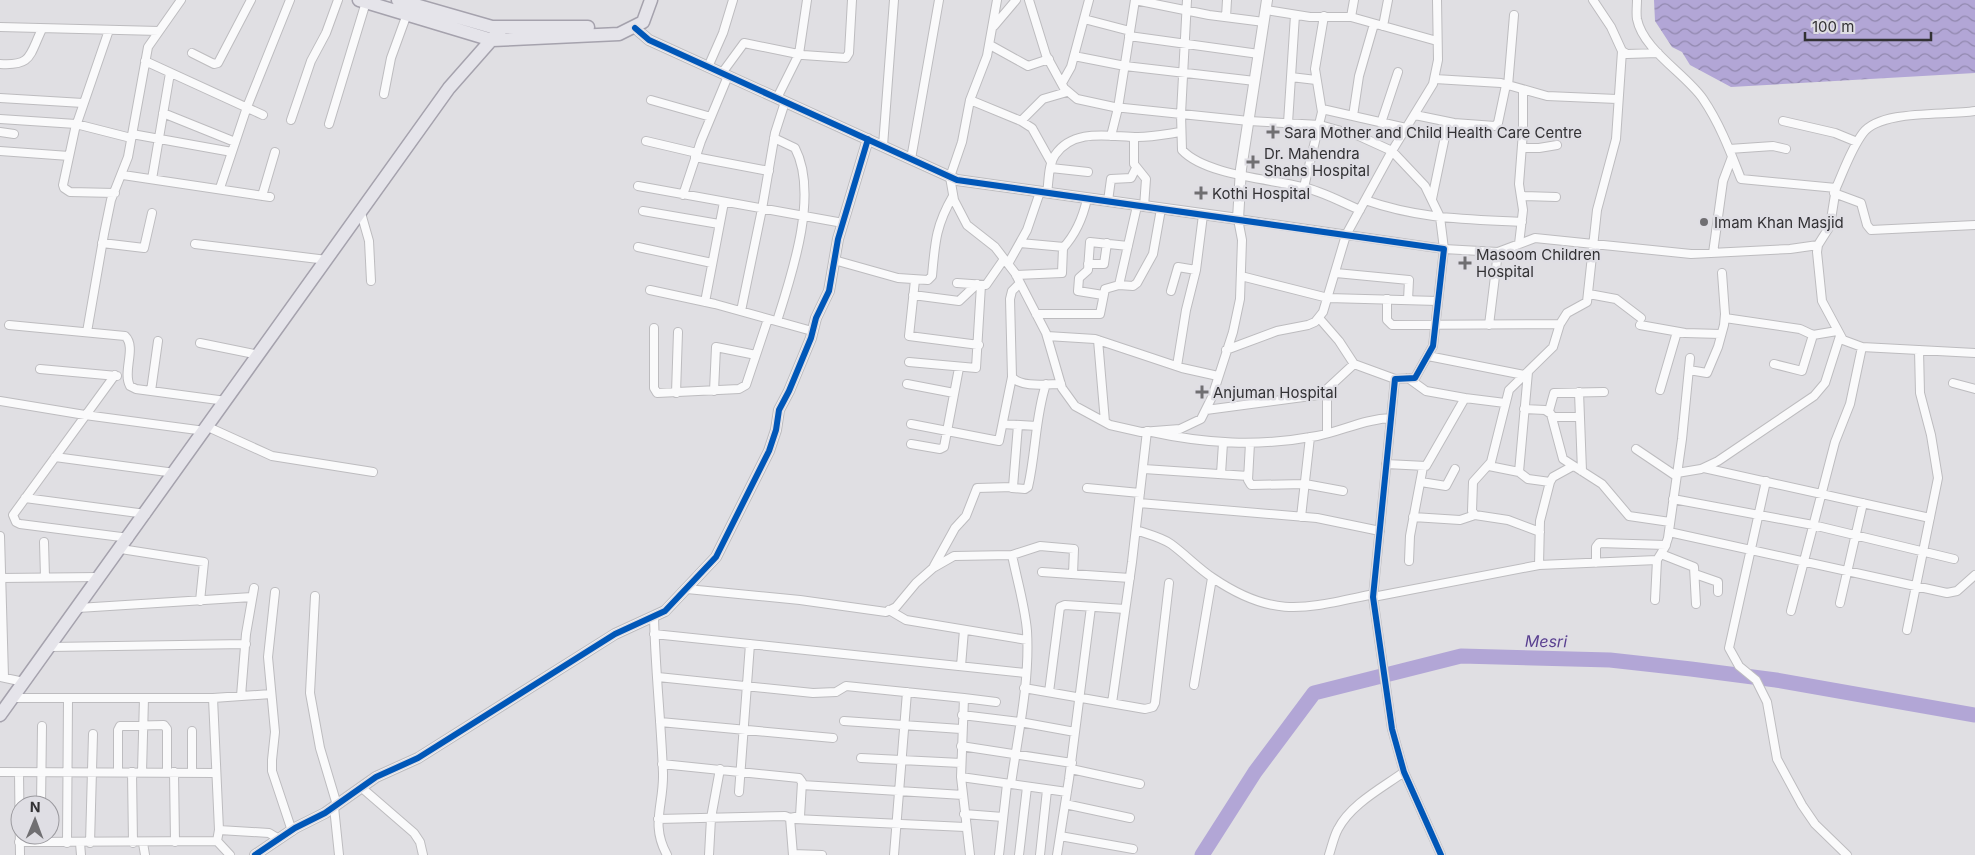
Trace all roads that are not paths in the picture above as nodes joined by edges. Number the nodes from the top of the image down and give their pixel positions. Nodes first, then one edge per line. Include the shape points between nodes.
1 (181, 0) edge
2 (251, 0) edge
3 (290, 0) edge
4 (338, 0) edge
5 (398, 0) edge
6 (651, 0) edge
7 (733, 0) edge
8 (806, 0) edge
9 (852, 0) edge
10 (894, 0) edge
11 (938, 0) edge
12 (997, 0) edge
13 (1016, 0) edge
14 (1030, 0) edge
15 (1089, 0) edge
16 (1135, 0) edge
17 (1187, 0) edge
18 (1227, 0) edge
19 (1354, 0) edge
20 (1388, 0) edge
21 (1437, 0) edge
22 (1593, 0) edge
23 (1637, 0) edge
24 (363, 1) edge
25 (1266, 5) edge
26 (1187, 10) junction
27 (407, 14) junction
28 (1295, 15) junction
29 (1514, 15) dead end
30 (1324, 16) junction
31 (1226, 17) junction
32 (1351, 17) junction
33 (1084, 20) junction
34 (1264, 22) junction
35 (1374, 24) junction
36 (1383, 26) junction
37 (0, 27) edge
38 (992, 28) junction
39 (42, 29) junction
40 (501, 29) junction
41 (631, 29) junction
42 (109, 30) junction
43 (478, 30) junction
44 (159, 31) junction
45 (1130, 34) junction
46 (492, 40) junction
47 (1437, 41) junction
48 (1185, 44) junction
49 (990, 45) junction
50 (1622, 51) junction
51 (192, 53) dead end
52 (1658, 53) junction
53 (799, 54) junction
54 (1259, 54) junction
55 (1074, 56) junction
56 (1049, 59) junction
57 (145, 61) junction
58 (0, 64) edge
59 (469, 66) junction
60 (1125, 66) junction
61 (708, 67) junction
62 (170, 72) junction
63 (1398, 72) dead end
64 (1183, 73) junction
65 (725, 75) junction
66 (1291, 77) junction
67 (1435, 79) junction
68 (1316, 80) junction
69 (1255, 81) junction
70 (1062, 83) junction
71 (1507, 85) junction
72 (1523, 90) junction
73 (1067, 92) junction
74 (384, 94) dead end
75 (0, 98) edge
76 (1617, 99) junction
77 (651, 100) dead end
78 (781, 100) junction
79 (970, 100) junction
80 (83, 103) junction
81 (247, 107) junction
82 (1118, 108) junction
83 (1322, 109) junction
84 (1975, 112) edge
85 (163, 113) junction
86 (1181, 114) junction
87 (1415, 114) junction
88 (263, 115) dead end
89 (1353, 116) junction
90 (711, 117) junction
91 (0, 118) edge
92 (291, 120) dead end
93 (1021, 121) junction
94 (1249, 121) junction
95 (1783, 121) dead end
96 (1381, 122) junction
97 (1448, 122) junction
98 (1288, 123) junction
99 (76, 124) junction
100 (329, 124) dead end
101 (1320, 125) junction
102 (1406, 128) junction
103 (0, 132) edge
104 (1181, 132) junction
105 (14, 134) dead end
106 (132, 136) junction
107 (1111, 136) junction
108 (1134, 137) junction
109 (774, 138) junction
110 (158, 139) junction
111 (868, 140) junction
112 (646, 141) dead end
113 (236, 142) junction
114 (1857, 142) junction
115 (1557, 145) dead end
116 (883, 146) junction
117 (1522, 148) junction
118 (1786, 149) dead end
119 (1392, 150) junction
120 (0, 151) edge
121 (232, 152) junction
122 (275, 152) dead end
123 (1731, 153) junction
124 (696, 155) junction
125 (69, 156) junction
126 (911, 159) junction
127 (1051, 165) junction
128 (1136, 168) junction
129 (769, 171) junction
130 (1088, 172) dead end
131 (1241, 175) junction
132 (123, 176) junction
133 (950, 177) junction
134 (152, 179) junction
135 (638, 186) dead end
136 (1304, 187) junction
137 (220, 188) junction
138 (1835, 191) junction
139 (1044, 192) junction
140 (114, 193) junction
141 (683, 196) junction
142 (953, 196) junction
143 (1522, 196) junction
144 (1556, 197) dead end
145 (1087, 199) junction
146 (1432, 199) junction
147 (1365, 200) junction
148 (724, 202) junction
149 (1108, 202) junction
150 (1141, 206) junction
151 (762, 209) junction
152 (1161, 209) junction
153 (1360, 210) junction
154 (643, 211) dead end
155 (152, 213) dead end
156 (361, 213) junction
157 (1203, 215) junction
158 (802, 216) junction
159 (1440, 218) junction
160 (1238, 219) junction
161 (1522, 222) junction
162 (843, 223) junction
163 (719, 224) junction
164 (1975, 225) edge
165 (1346, 235) junction
166 (102, 243) junction
167 (1020, 243) junction
168 (1107, 243) junction
169 (195, 244) dead end
170 (1519, 244) junction
171 (1592, 244) junction
172 (1818, 245) junction
173 (1128, 246) junction
174 (638, 247) dead end
175 (1064, 247) junction
176 (1444, 249) junction
177 (1498, 252) junction
178 (1713, 253) junction
179 (326, 260) junction
180 (834, 260) junction
181 (1006, 262) junction
182 (712, 263) junction
183 (1088, 264) junction
184 (1196, 270) junction
185 (1336, 272) junction
186 (1722, 274) dead end
187 (1016, 275) junction
188 (1241, 276) junction
189 (915, 280) junction
190 (370, 281) dead end
191 (957, 283) dead end
192 (979, 284) junction
193 (1020, 284) junction
194 (1119, 285) junction
195 (650, 290) dead end
196 (1170, 291) dead end
197 (1589, 294) junction
198 (913, 295) junction
199 (1103, 295) junction
200 (1328, 298) junction
201 (1387, 299) junction
202 (1408, 300) junction
203 (1438, 301) junction
204 (705, 302) junction
205 (740, 311) junction
206 (1036, 314) junction
207 (1319, 318) junction
208 (1725, 318) junction
209 (768, 319) junction
210 (777, 321) junction
211 (1436, 324) junction
212 (1560, 324) junction
213 (9, 325) dead end
214 (1489, 325) junction
215 (654, 328) dead end
216 (812, 331) junction
217 (87, 332) junction
218 (678, 332) dead end
219 (1677, 332) junction
220 (1721, 334) junction
221 (1839, 334) junction
222 (1813, 335) junction
223 (1047, 336) junction
224 (1098, 340) junction
225 (158, 341) dead end
226 (200, 343) dead end
227 (979, 345) junction
228 (1862, 347) junction
229 (1226, 350) junction
230 (1919, 350) junction
231 (1975, 353) edge
232 (259, 355) junction
233 (756, 355) junction
234 (1428, 356) junction
235 (1690, 358) dead end
236 (909, 362) dead end
237 (1354, 364) junction
238 (1774, 364) dead end
239 (1177, 366) junction
240 (959, 368) junction
241 (40, 369) dead end
242 (1689, 370) junction
243 (1526, 373) junction
244 (116, 375) junction
245 (127, 376) junction
246 (1218, 376) junction
247 (1012, 377) junction
248 (1408, 378) junction
249 (1395, 379) junction
250 (1953, 382) dead end
251 (907, 384) dead end
252 (1046, 384) junction
253 (1061, 384) junction
254 (1975, 389) edge
255 (1660, 390) dead end
256 (151, 391) junction
257 (714, 391) junction
258 (1579, 392) junction
259 (1604, 392) dead end
260 (676, 393) junction
261 (954, 393) junction
262 (1326, 394) junction
263 (1465, 398) junction
264 (0, 401) edge
265 (226, 401) junction
266 (1505, 403) junction
267 (1524, 409) junction
268 (1206, 410) junction
269 (1550, 414) junction
270 (85, 416) junction
271 (1580, 417) junction
272 (1391, 418) junction
273 (1105, 422) junction
274 (911, 424) dead end
275 (1003, 424) junction
276 (1018, 425) junction
277 (1037, 426) junction
278 (206, 429) junction
279 (947, 431) junction
280 (1147, 431) junction
281 (1327, 433) junction
282 (1310, 437) junction
283 (1223, 443) junction
284 (1250, 443) junction
285 (911, 444) dead end
286 (1636, 449) dead end
287 (55, 457) junction
288 (1386, 464) junction
289 (1488, 466) junction
290 (1573, 466) junction
291 (1424, 467) junction
292 (1704, 468) junction
293 (1144, 469) junction
294 (1455, 469) dead end
295 (1582, 471) junction
296 (373, 472) dead end
297 (1519, 472) junction
298 (175, 473) junction
299 (1221, 474) junction
300 (1677, 474) junction
301 (1248, 476) junction
302 (1421, 482) junction
303 (1550, 482) junction
304 (1766, 482) junction
305 (1305, 484) junction
306 (1012, 488) junction
307 (1087, 488) dead end
308 (1343, 491) dead end
309 (1821, 492) junction
310 (1140, 493) junction
311 (24, 498) junction
312 (1673, 499) junction
313 (1139, 503) junction
314 (1862, 503) junction
315 (146, 514) junction
316 (1759, 514) junction
317 (1475, 516) junction
318 (1301, 517) junction
319 (1414, 517) junction
320 (1930, 518) junction
321 (1670, 522) junction
322 (1813, 525) junction
323 (1136, 531) junction
324 (1380, 531) junction
325 (1540, 532) junction
326 (1669, 532) junction
327 (0, 536) edge
328 (1856, 536) junction
329 (129, 538) junction
330 (44, 542) dead end
331 (1666, 544) junction
332 (121, 549) junction
333 (1751, 549) junction
334 (1923, 551) junction
335 (1012, 555) junction
336 (1659, 557) junction
337 (1954, 559) dead end
338 (1804, 560) junction
339 (1410, 561) dead end
340 (1596, 563) junction
341 (1539, 565) junction
342 (933, 568) junction
343 (1848, 570) junction
344 (1042, 572) dead end
345 (1073, 574) junction
346 (1695, 574) junction
347 (1975, 575) edge
348 (45, 577) junction
349 (100, 577) junction
350 (1, 578) edge
351 (1130, 578) junction
352 (1212, 578) junction
353 (1169, 583) dead end
354 (1916, 586) junction
355 (254, 588) dead end
356 (687, 589) junction
357 (275, 592) dead end
358 (1718, 592) dead end
359 (1374, 595) junction
360 (315, 596) dead end
361 (252, 597) junction
362 (1655, 600) dead end
363 (200, 601) junction
364 (1840, 603) dead end
365 (1696, 604) dead end
366 (1091, 607) junction
367 (78, 608) junction
368 (1125, 609) junction
369 (889, 610) junction
370 (1791, 611) dead end
371 (654, 616) junction
372 (964, 630) junction
373 (1907, 630) dead end
374 (654, 634) junction
375 (1027, 640) junction
376 (246, 644) junction
377 (750, 644) junction
378 (50, 647) junction
379 (961, 666) junction
380 (1025, 672) junction
381 (2, 677) edge
382 (658, 677) junction
383 (24, 682) junction
384 (1194, 685) dead end
385 (747, 688) junction
386 (1024, 688) junction
387 (907, 692) junction
388 (1049, 692) junction
389 (271, 694) junction
390 (241, 696) junction
391 (1080, 697) junction
392 (12, 698) junction
393 (68, 698) junction
394 (144, 698) junction
395 (213, 698) junction
396 (964, 698) junction
397 (996, 702) dead end
398 (1112, 703) junction
399 (0, 715) edge
400 (962, 715) junction
401 (844, 721) dead end
402 (660, 722) junction
403 (1020, 722) junction
404 (143, 725) junction
405 (904, 725) junction
406 (42, 726) dead end
407 (744, 729) junction
408 (962, 729) junction
409 (192, 731) dead end
410 (1075, 732) junction
411 (93, 734) dead end
412 (833, 738) dead end
413 (961, 746) junction
414 (1015, 754) junction
415 (861, 758) dead end
416 (901, 760) junction
417 (961, 763) junction
418 (662, 764) junction
419 (1071, 766) junction
420 (720, 769) junction
421 (68, 771) junction
422 (741, 771) junction
423 (0, 772) edge
424 (91, 772) junction
425 (118, 772) junction
426 (132, 772) junction
427 (142, 772) junction
428 (171, 772) junction
429 (192, 772) junction
430 (216, 772) junction
431 (1404, 772) junction
432 (19, 773) junction
433 (42, 774) junction
434 (961, 777) junction
435 (1009, 784) junction
436 (1140, 784) dead end
437 (802, 785) junction
438 (1027, 787) junction
439 (362, 788) junction
440 (899, 790) junction
441 (1047, 790) junction
442 (739, 792) dead end
443 (1067, 792) junction
444 (19, 795) edge
445 (41, 795) edge
446 (962, 795) junction
447 (1065, 804) junction
448 (335, 806) junction
449 (964, 814) junction
450 (1004, 817) junction
451 (711, 818) junction
452 (1130, 818) dead end
453 (658, 819) junction
454 (792, 819) junction
455 (896, 824) junction
456 (966, 828) junction
457 (219, 830) junction
458 (292, 831) junction
459 (1060, 836) junction
460 (279, 839) junction
461 (60, 841) edge
462 (217, 841) junction
463 (67, 842) junction
464 (80, 842) junction
465 (90, 842) junction
466 (175, 842) junction
467 (133, 843) junction
468 (143, 843) junction
469 (1133, 849) dead end
470 (259, 853) edge
471 (1844, 853) edge
472 (793, 854) edge
473 (81, 855) edge
474 (145, 855) edge
475 (230, 855) edge
476 (339, 855) edge
477 (423, 855) edge
478 (667, 855) edge
479 (709, 855) edge
480 (822, 855) edge
481 (894, 855) edge
482 (970, 855) edge
483 (999, 855) edge
484 (1019, 855) edge
485 (1040, 855) edge
486 (1057, 855) edge
487 (1329, 855) edge
488 (1441, 855) edge

1 - 44 street
2 - 51 street via 218,63
3 - 81 street
4 - 92 street via 311,61
5 - 43 main road
6 - 41 main road via 643,22
7 - 61 street via 724,33
8 - 53 street
9 - 53 street via 848,57
10 - 116 street
11 - 126 street
12 - 38 street
13 - 38 street
14 - 56 street
15 - 33 street
16 - 26 street
16 - 45 street
17 - 26 street
18 - 31 street
19 - 32 street
20 - 36 street
21 - 47 street
22 - 50 street
23 - 52 street via 1637,19
24 - 27 main road
24 - 100 street
25 - 28 street
25 - 34 street
26 - 31 street
26 - 48 street
27 - 43 main road
27 - 74 street via 391,58
28 - 30 street
28 - 66 street
29 - 71 street
30 - 32 street
30 - 68 street
31 - 34 street
32 - 35 street
33 - 45 street
33 - 55 street
34 - 54 street
35 - 36 street
35 - 89 street via 1359,76
36 - 47 street
37 - 39 street
38 - 49 street
39 - 42 street
39 - 58 street via 26,61 18,65
40 - 41 main road
40 - 43 main road
40 - 46 main road
41 - 46 main road via 619,34
41 - 61 street
42 - 44 street
42 - 80 street
43 - 46 main road
43 - 59 main road
44 - 57 street via 148,48
45 - 48 street
45 - 60 street
46 - 59 main road
47 - 67 street
48 - 54 street
48 - 64 street
49 - 56 street via 1028,66
49 - 79 street
50 - 52 street via 1628,54
50 - 76 street
52 - 123 street via 1701,97 1718,122
53 - 65 street via 744,42
53 - 78 street
54 - 69 street
55 - 60 street
55 - 70 street
56 - 70 street
57 - 62 street
57 - 106 street
59 - 156 main road via 449,88
60 - 64 street
60 - 82 street
61 - 65 street
62 - 81 street
62 - 85 street
63 - 96 street
64 - 69 street
64 - 86 street
65 - 78 street
65 - 90 street
66 - 68 street
66 - 98 street
67 - 71 street
67 - 87 street
68 - 83 street
69 - 94 street
70 - 73 street
71 - 72 street
71 - 97 street via 1495,126
72 - 76 street via 1547,96
72 - 117 street
73 - 82 street via 1077,99
73 - 93 street via 1043,99
75 - 80 street
76 - 171 street via 1616,139 1597,210
77 - 90 street
78 - 109 street
78 - 111 street
79 - 93 street
79 - 133 street via 962,142
80 - 99 street
81 - 88 street
81 - 113 street
82 - 86 street
82 - 107 street
83 - 89 street
83 - 101 street
84 - 114 street via 1903,117 1872,123
85 - 110 street
85 - 113 street
86 - 94 street
86 - 104 street
87 - 97 street
87 - 102 street
89 - 96 street
90 - 124 street
91 - 99 street
93 - 127 street via 1039,136
94 - 98 street
94 - 131 street
95 - 114 street via 1835,133
96 - 102 street
97 - 146 street
98 - 101 street
99 - 106 street
99 - 125 street
101 - 119 street via 1354,134
101 - 136 street
102 - 119 street
103 - 105 street
104 - 108 street
104 - 131 street via 1182,150 1188,156
106 - 110 street
106 - 132 street
107 - 108 street
107 - 127 street via 1082,137 1063,146
108 - 128 street via 1133,162
109 - 129 street
109 - 158 street via 793,146 797,152 805,182
110 - 121 street
110 - 134 street
111 - 116 street
111 - 162 street
112 - 124 street
113 - 121 street
114 - 138 street
115 - 117 street
116 - 126 street
117 - 143 street via 1519,184
118 - 123 street via 1774,146
119 - 146 street via 1418,177
119 - 147 street
120 - 125 street
121 - 137 street
122 - 137 street via 266,196
123 - 138 street via 1741,179
123 - 178 street via 1723,181
124 - 129 street
124 - 141 street
125 - 140 street via 63,185 67,191
126 - 133 street
127 - 130 street
127 - 139 street
128 - 149 street via 1132,178 1111,179
128 - 150 street via 1146,179
129 - 151 street
131 - 136 street
131 - 160 street
132 - 134 street
132 - 140 street
133 - 139 street
133 - 142 street
134 - 137 street
135 - 141 street
136 - 153 street
138 - 164 street via 1861,203 1867,225 1872,230
138 - 172 street via 1830,226
139 - 145 street
139 - 167 street
140 - 166 street
141 - 148 street
142 - 181 street via 966,225 995,247
142 - 189 street via 941,217 936,235 932,276 928,280
143 - 144 street
143 - 161 street
145 - 149 street
145 - 175 street via 1083,217
146 - 159 street
147 - 153 street
147 - 159 street
148 - 151 street
148 - 163 street
149 - 150 street
150 - 152 street
150 - 173 street
151 - 158 street
151 - 205 street
152 - 157 street
152 - 194 street via 1153,254 1137,284
153 - 165 street
154 - 163 street
155 - 166 street via 144,248
156 - 179 main road
156 - 190 street via 369,246
157 - 160 street
157 - 184 street
158 - 162 street
158 - 210 street
159 - 161 street
159 - 176 street
160 - 165 street
160 - 188 street via 1242,240
161 - 170 street
162 - 180 street
163 - 182 street
165 - 176 street
165 - 185 street
166 - 217 street
167 - 175 street
167 - 181 street
168 - 173 street
168 - 183 street via 1104,264
168 - 183 street via 1091,241
169 - 179 street
170 - 171 street via 1535,238
170 - 177 street
171 - 178 street via 1691,254
171 - 197 street
172 - 178 street
172 - 221 street via 1819,291
173 - 194 street
174 - 182 street
175 - 187 street via 1062,273
176 - 177 street
176 - 203 street
177 - 214 street
179 - 232 main road
180 - 189 street
180 - 216 street via 829,291
181 - 187 street
181 - 192 street via 994,271 988,284
182 - 204 street
183 - 199 street via 1086,274 1079,278 1078,292
184 - 196 street via 1178,267
184 - 239 street
185 - 200 street
185 - 202 street via 1408,280
186 - 208 street
187 - 193 street
188 - 200 street
188 - 229 street via 1238,307
189 - 198 street
191 - 192 street
192 - 198 street via 959,301
192 - 227 street
193 - 206 street
193 - 247 street via 1012,291 1010,299
194 - 199 street via 1105,289
195 - 204 street
197 - 212 street via 1587,302 1567,313
197 - 219 street via 1616,299 1640,322
198 - 227 street via 909,336
199 - 206 street via 1101,312 1097,315
200 - 201 street
200 - 207 street
201 - 202 street
201 - 211 street via 1389,324
202 - 203 street
203 - 211 street
204 - 205 street
205 - 209 street
206 - 223 street
207 - 229 street
207 - 237 street
208 - 220 street
208 - 222 street via 1800,329
209 - 210 street
209 - 233 street
210 - 216 street
211 - 214 street
211 - 234 street via 1434,346
212 - 214 street
212 - 243 street via 1553,347
213 - 217 street
215 - 260 street via 655,391
216 - 356 street via 789,392 778,410 769,451 722,547
217 - 245 street via 128,337
218 - 260 street
219 - 220 street
219 - 255 street
220 - 242 street via 1709,371 1704,374
221 - 222 street
221 - 228 street via 1849,344
221 - 292 street via 1825,383 1819,391
222 - 238 street via 1802,371
223 - 224 street
223 - 253 street
224 - 239 street
224 - 273 street
225 - 256 street
226 - 232 street
227 - 240 street via 976,368
228 - 230 street
228 - 309 street via 1850,404
229 - 246 street
230 - 231 street
230 - 320 street via 1920,393 1938,471
232 - 265 main road
233 - 257 street via 743,388
233 - 257 street via 716,347
234 - 243 street
234 - 248 street via 1415,378
235 - 242 street
236 - 240 street
237 - 249 street
237 - 262 street via 1330,384
239 - 246 street
240 - 261 street
241 - 244 street
242 - 300 street
243 - 266 street via 1509,390
243 - 267 street
244 - 245 street
244 - 270 street
245 - 256 street via 130,386
246 - 268 street
247 - 252 street via 1017,382
247 - 275 street
248 - 249 street
248 - 263 street via 1426,390
249 - 272 street
250 - 254 street
251 - 261 street
252 - 253 street
252 - 277 street
253 - 273 street via 1075,406
256 - 265 street
257 - 260 street
258 - 259 street
258 - 269 street via 1554,393
258 - 271 street
261 - 279 street
262 - 268 street
262 - 281 street
263 - 266 street
263 - 291 street
264 - 270 street
265 - 278 main road
266 - 289 street
267 - 269 street
267 - 297 street
268 - 280 street via 1201,418 1180,428
269 - 271 street
269 - 290 street via 1562,457
270 - 278 street
270 - 287 street
271 - 295 street
272 - 281 street
272 - 288 street
273 - 280 street
274 - 279 street
275 - 276 street
275 - 279 street via 997,442
276 - 277 street
276 - 306 street
277 - 306 street via 1028,487
278 - 296 street via 272,456
278 - 298 main road
279 - 285 street via 942,448
280 - 283 street
280 - 293 street
281 - 282 street
282 - 284 street
282 - 305 street
283 - 284 street
283 - 299 street
284 - 301 street
286 - 300 street
287 - 298 street
287 - 311 street
288 - 291 street
288 - 324 street
289 - 297 street
289 - 317 street via 1473,482 1472,511
290 - 295 street
290 - 303 street
291 - 302 street
292 - 300 street
292 - 304 street
293 - 299 street
293 - 310 street
294 - 302 street via 1446,486
295 - 321 street via 1602,484 1629,516
297 - 303 street via 1528,479
298 - 315 main road
299 - 301 street
300 - 312 street
301 - 305 street via 1251,485
302 - 319 street
303 - 325 street
304 - 309 street
304 - 316 street
305 - 308 street
305 - 318 street
306 - 342 street via 979,487 966,516 955,528
307 - 310 street
309 - 314 street
309 - 322 street
310 - 313 street
311 - 315 street
311 - 329 street via 13,515 20,524
312 - 316 street
312 - 321 street
313 - 318 street
313 - 323 street
314 - 320 street
314 - 328 street
315 - 329 main road
316 - 322 street
316 - 333 street
317 - 319 street via 1460,520
317 - 325 street via 1508,520
318 - 324 street
319 - 339 street
320 - 334 street
321 - 326 street
322 - 328 street
322 - 338 street
323 - 351 street
323 - 352 street via 1171,544
324 - 359 street
325 - 341 street
326 - 331 street
326 - 333 street
327 - 350 street
328 - 334 street
328 - 343 street
329 - 332 main road
330 - 348 street
331 - 336 street
331 - 340 street via 1599,542
332 - 349 main road
332 - 363 street via 204,562
333 - 338 street
333 - 471 street via 1729,648 1739,666 1756,680 1766,702 1777,759 1802,805 1815,824
334 - 337 street
334 - 354 street
335 - 342 street via 961,555
335 - 345 street via 1040,546 1074,549
335 - 375 street
336 - 340 street
336 - 346 street via 1693,566
336 - 362 street
338 - 343 street
338 - 370 street
340 - 341 street
341 - 359 street
342 - 369 street via 896,607
343 - 354 street
343 - 364 street
344 - 345 street
345 - 351 street
346 - 358 street via 1718,582
346 - 365 street
347 - 354 street via 1952,593
348 - 349 street
348 - 350 street
349 - 367 main road
350 - 381 street
351 - 368 street
352 - 359 street via 1263,604 1287,609
352 - 384 street
353 - 398 street via 1155,703 1145,709
354 - 373 street
355 - 361 street
356 - 369 street via 800,600 878,612
356 - 371 street
357 - 389 street via 268,658
359 - 431 street via 1392,729
360 - 448 street via 310,693
361 - 363 street
361 - 376 street
363 - 367 street
366 - 368 street
366 - 388 street via 1062,605 1059,609
366 - 391 street
367 - 378 main road
368 - 398 street
369 - 372 street via 906,620
371 - 374 street
371 - 439 street via 615,634 418,758 376,777
372 - 375 street
372 - 379 street
374 - 377 street
374 - 382 street
375 - 380 street
376 - 378 street
376 - 390 street
377 - 379 street
377 - 385 street
378 - 383 main road
379 - 380 street
380 - 386 street
381 - 383 street
382 - 385 street
382 - 402 street
383 - 392 main road
385 - 387 street via 831,694 846,686
385 - 407 street
386 - 388 street
386 - 403 street
387 - 396 street
387 - 405 street
388 - 391 street
389 - 390 street
389 - 458 street via 275,732 272,771
390 - 395 street
391 - 398 street
391 - 410 street
392 - 393 street
392 - 399 main road
393 - 394 street
393 - 421 street
394 - 395 street
394 - 404 street
395 - 430 street
396 - 397 street
396 - 400 street
400 - 403 street
400 - 408 street
401 - 405 street
402 - 407 street
402 - 418 street
403 - 410 street
403 - 414 street
404 - 425 street via 118,728
404 - 427 street
404 - 428 street via 167,727
405 - 408 street
405 - 416 street
406 - 433 street
407 - 412 street
407 - 422 street
408 - 413 street
409 - 429 street
410 - 419 street
411 - 424 street
413 - 414 street
413 - 417 street
414 - 419 street
414 - 435 street
415 - 416 street
416 - 417 street
416 - 440 street
417 - 434 street
418 - 420 street
418 - 453 street
419 - 436 street
419 - 443 street
420 - 422 street
420 - 451 street
421 - 424 street
421 - 433 street
421 - 463 street
422 - 437 street via 799,778
422 - 442 street
423 - 432 street
424 - 425 street
424 - 465 street
425 - 426 street
426 - 427 street
426 - 467 street
427 - 428 street
428 - 429 street
428 - 466 street
429 - 430 street
430 - 457 street
431 - 487 street via 1344,819
431 - 488 street
432 - 433 street
432 - 444 street
433 - 445 street
434 - 435 street
434 - 446 street
435 - 438 street
435 - 450 street
437 - 440 street
437 - 454 street via 800,816
438 - 441 street
438 - 484 street
439 - 448 street
439 - 477 street via 414,833
440 - 446 street
440 - 455 street
441 - 443 street
441 - 485 street
443 - 447 street
446 - 449 street
447 - 452 street
447 - 459 street
448 - 458 street
448 - 476 street
449 - 450 street
449 - 456 street
450 - 483 street
451 - 453 street
451 - 454 street via 785,816
451 - 479 street
453 - 478 street via 659,839
454 - 455 street
454 - 472 street
455 - 456 street
455 - 481 street
456 - 482 street
457 - 460 street via 269,833
457 - 462 street
458 - 460 street
459 - 469 street
459 - 486 street
460 - 470 street
461 - 463 street
462 - 466 street
462 - 475 street
463 - 464 street
464 - 465 street
464 - 473 street
465 - 467 street
466 - 468 street
467 - 468 street
468 - 474 street
472 - 480 street

